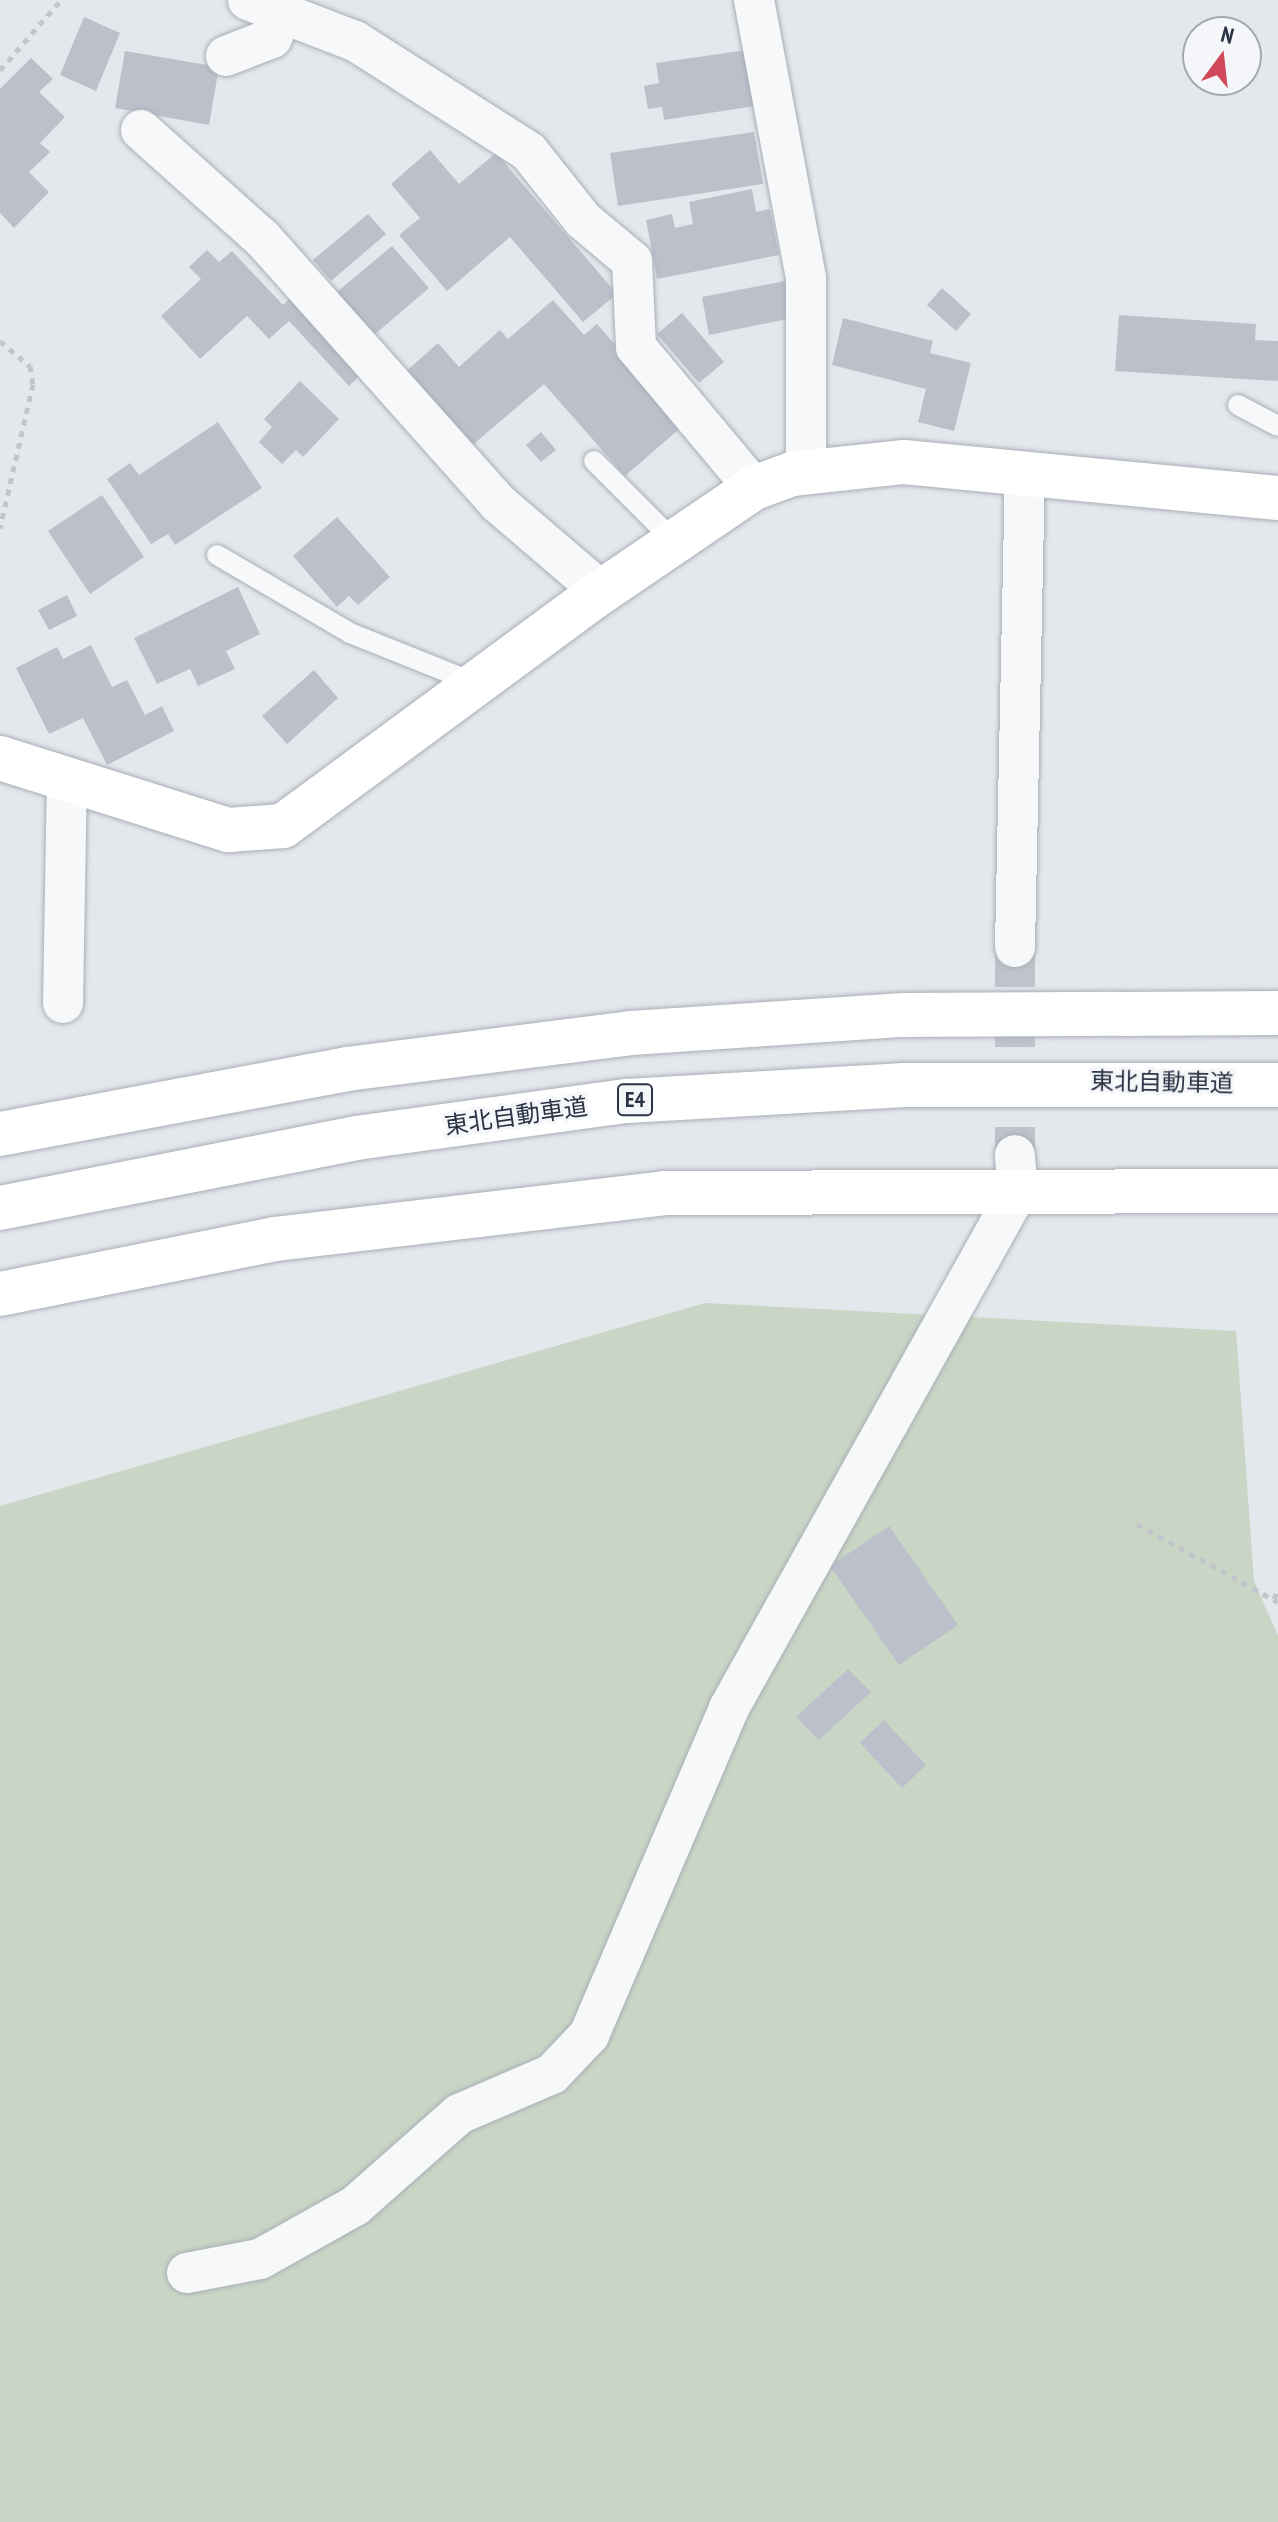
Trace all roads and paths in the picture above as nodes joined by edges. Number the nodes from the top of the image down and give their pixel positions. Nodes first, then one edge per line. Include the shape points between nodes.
1 (61, 0) edge
2 (754, 0) edge
3 (268, 4) edge
4 (226, 56) dead end
5 (0, 70) edge
6 (141, 130) dead end
7 (0, 341) edge
8 (1238, 405) dead end
9 (1278, 426) edge
10 (594, 461) dead end
11 (806, 472) junction
12 (1025, 473) junction
13 (754, 488) junction
14 (1278, 498) edge
15 (0, 528) edge
16 (675, 542) junction
17 (217, 555) dead end
18 (602, 592) junction
19 (480, 685) junction
20 (0, 758) edge
21 (67, 780) junction
22 (1015, 947) tunnel mouth
23 (63, 1003) dead end
24 (1278, 1013) edge
25 (1278, 1085) edge
26 (0, 1134) edge
27 (1016, 1173) junction
28 (1278, 1191) edge
29 (0, 1208) edge
30 (0, 1294) edge
31 (1137, 1524) dead end
32 (1278, 1589) edge
33 (1276, 1600) edge
34 (187, 2273) dead end

1 - 5 path
2 - 11 street via 806,278
3 - 4 street via 272,38
3 - 13 street via 355,41 529,152 583,220 632,261 636,347
6 - 18 street via 262,238 498,503
7 - 15 path via 30,366 33,384
8 - 9 lane
10 - 16 lane
11 - 12 main road via 904,462
11 - 13 main road
12 - 14 main road
12 - 22 street
13 - 16 main road
16 - 18 main road
17 - 19 lane via 350,633
18 - 19 main road
19 - 21 main road via 283,826 229,830
20 - 21 main road
21 - 23 street
24 - 26 main road via 919,1015 631,1033 347,1069
25 - 29 main road, 東北自動車道 / E4 via 936,1084 627,1101 356,1138
27 - 28 main road
27 - 30 main road via 664,1193 275,1239
27 - 34 street via 729,1708 589,2035 552,2074 459,2114 355,2206 260,2259
31 - 33 path
32 - 33 path

